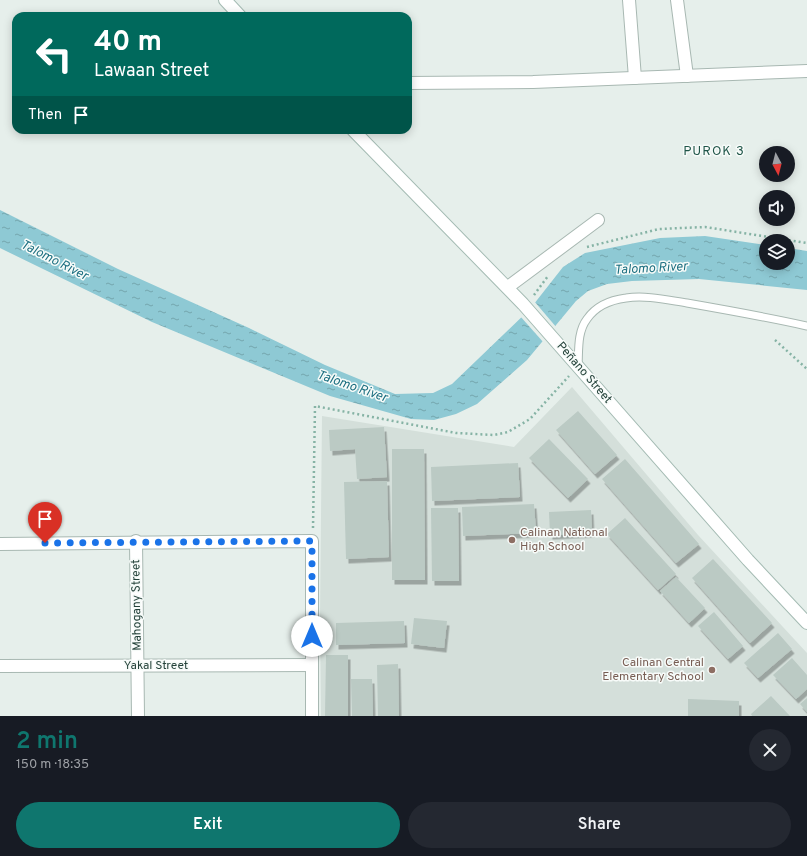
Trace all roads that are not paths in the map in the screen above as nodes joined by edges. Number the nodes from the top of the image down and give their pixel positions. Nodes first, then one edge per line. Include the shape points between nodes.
1 (225, 0) edge
2 (628, 0) edge
3 (677, 0) edge
4 (236, 12) edge
5 (807, 71) edge
6 (687, 76) junction
7 (635, 78) junction
8 (412, 83) edge
9 (357, 134) edge
10 (598, 220) dead end
11 (508, 287) junction
12 (807, 326) edge
13 (578, 366) junction
14 (136, 541) junction
15 (0, 544) edge
16 (807, 624) edge
17 (312, 664) junction
18 (0, 666) edge
19 (137, 666) junction
20 (138, 716) edge
21 (312, 716) edge

1 - 4 street
2 - 7 street
3 - 6 street
5 - 6 street
6 - 7 street
7 - 8 street
9 - 11 street, Peñano Street
10 - 11 street
11 - 13 street, Peñano Street
12 - 13 lane via 668,300 627,298 610,301 597,308 587,319 581,330
13 - 16 street, Peñano Street
14 - 15 street
14 - 17 street via 312,541
14 - 19 street, Mahogany Street
17 - 19 street, Yakal Street
17 - 21 street
18 - 19 street, Yakal Street
19 - 20 street, Mahogany Street

